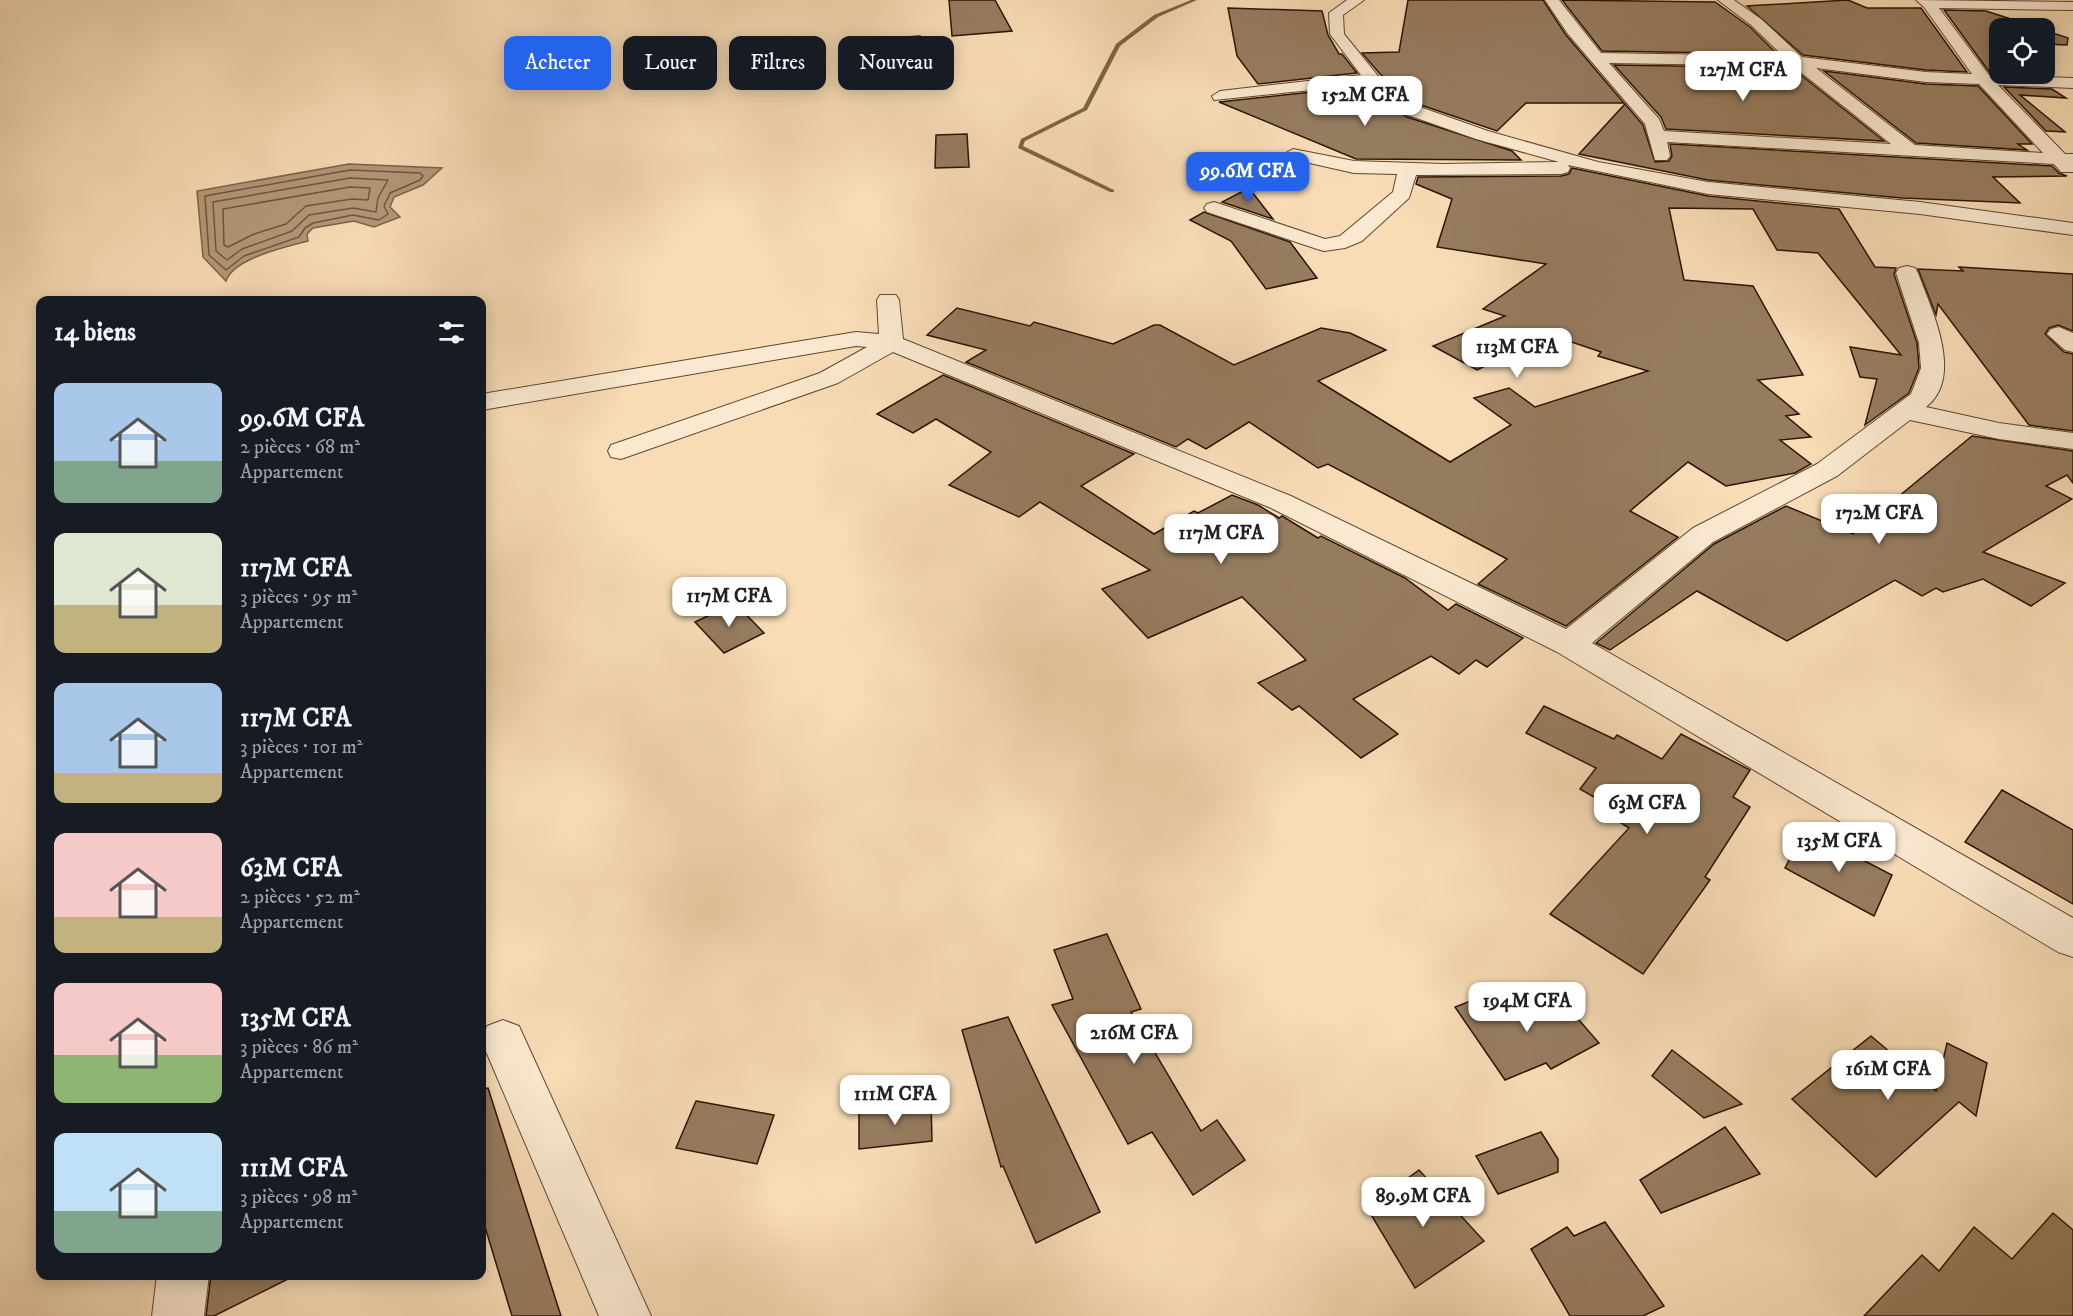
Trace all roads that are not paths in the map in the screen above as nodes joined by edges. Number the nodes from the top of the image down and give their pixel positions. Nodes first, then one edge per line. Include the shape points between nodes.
1 (1357, 0) edge
2 (1552, 0) edge
3 (1725, 0) edge
4 (1926, 2) edge
5 (2073, 6) edge
6 (1597, 58) junction
7 (1797, 61) junction
8 (1372, 79) junction
9 (1985, 81) junction
10 (2073, 83) edge
11 (1220, 96) dead end
12 (1658, 136) junction
13 (1912, 152) junction
14 (1293, 154) dead end
15 (2069, 165) edge
16 (1596, 167) junction
17 (1408, 169) junction
18 (1664, 180) junction
19 (1214, 208) dead end
20 (2073, 229) edge
21 (1907, 273) dead end
22 (888, 300) dead end
23 (892, 343) junction
24 (486, 401) edge
25 (1906, 411) junction
26 (2073, 441) edge
27 (621, 451) dead end
28 (1569, 644) junction
29 (2073, 939) edge
30 (503, 1041) dead end
31 (182, 1280) edge
32 (178, 1316) edge
33 (625, 1316) edge

1 - 8 street via 1336,13 1337,34
2 - 6 street
3 - 7 street via 1756,22
4 - 5 street
4 - 9 street
6 - 7 street
6 - 12 street via 1653,123
7 - 9 street
7 - 13 street
8 - 11 street
8 - 16 street via 1414,111
9 - 10 street
9 - 15 street
12 - 13 street
12 - 18 street
13 - 15 street
14 - 17 street via 1354,167
16 - 17 street
16 - 18 street
17 - 19 street via 1402,194 1355,237 1335,245 1324,245
18 - 20 street
21 - 25 street via 1931,343 1933,368 1922,398
22 - 23 street
23 - 24 street via 856,339
23 - 27 street via 829,378
23 - 28 street via 1281,502
25 - 26 street via 1999,431
25 - 28 street via 1827,470 1703,535
28 - 29 street
30 - 33 street
31 - 32 street

